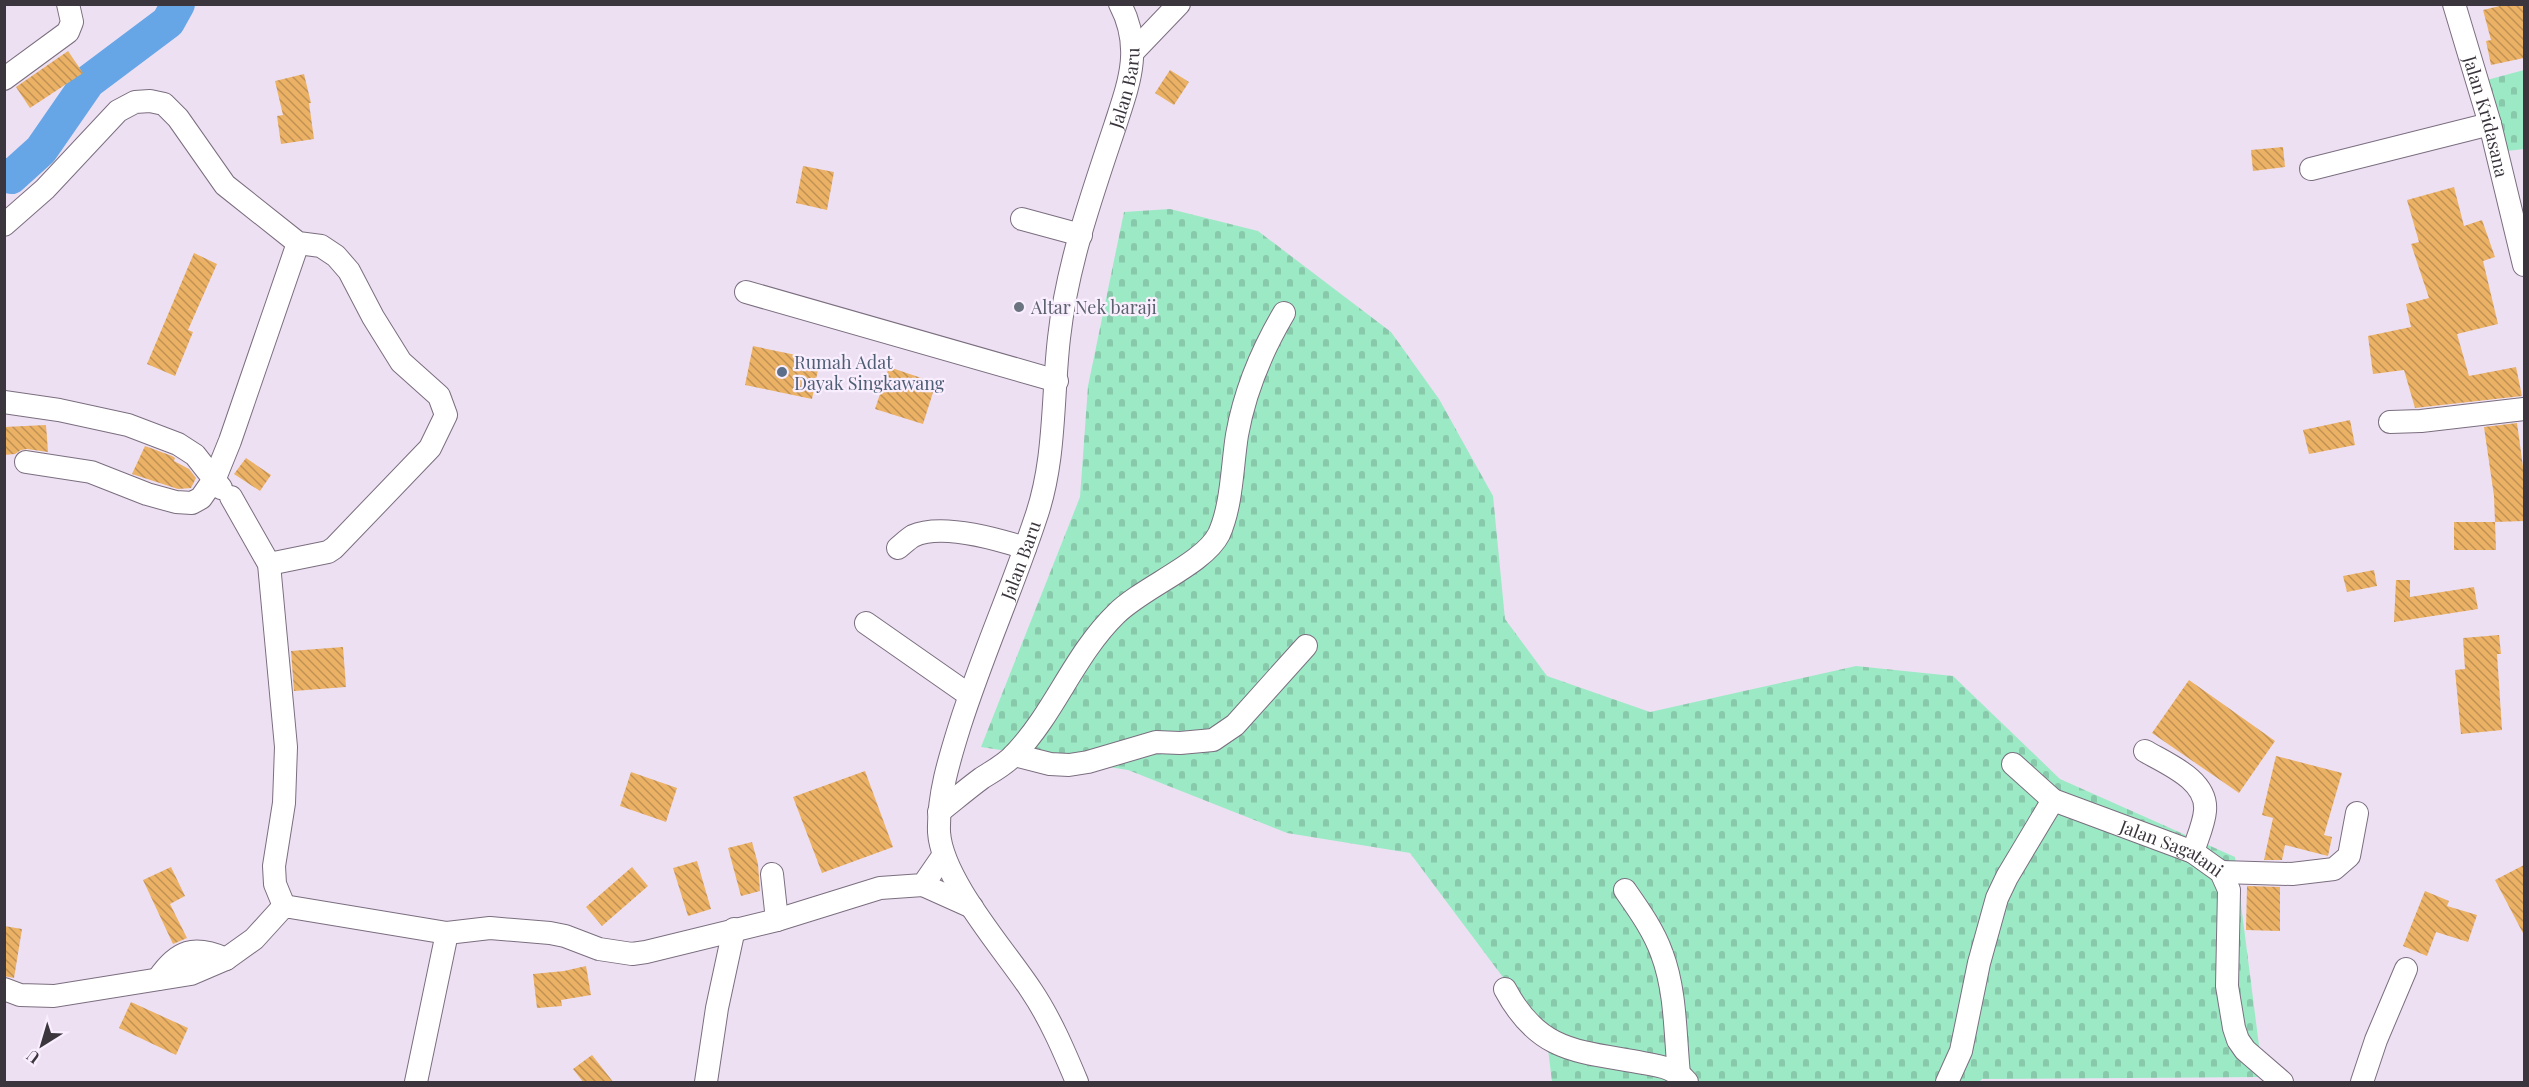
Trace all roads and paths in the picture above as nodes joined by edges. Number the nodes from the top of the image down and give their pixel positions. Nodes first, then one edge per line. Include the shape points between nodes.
1 (68, 4) edge
2 (1120, 4) edge
3 (1179, 4) edge
4 (2454, 4) edge
5 (1134, 51) junction
6 (4, 80) edge
7 (2490, 124) junction
8 (2312, 169) dead end
9 (1022, 219) dead end
10 (4, 225) edge
11 (1081, 235) junction
12 (298, 243) junction
13 (2524, 265) edge
14 (746, 292) dead end
15 (1284, 313) dead end
16 (1057, 381) junction
17 (4, 402) edge
18 (2524, 409) edge
19 (2390, 422) dead end
20 (26, 462) dead end
21 (222, 488) junction
22 (898, 548) dead end
23 (1025, 548) junction
24 (269, 564) junction
25 (866, 623) dead end
26 (1306, 646) dead end
27 (969, 695) junction
28 (2145, 751) dead end
29 (1014, 755) junction
30 (2013, 764) dead end
31 (2053, 800) junction
32 (939, 812) junction
33 (2357, 813) dead end
34 (2193, 852) junction
35 (943, 856) junction
36 (2221, 872) junction
37 (772, 874) dead end
38 (923, 885) junction
39 (1625, 890) dead end
40 (284, 906) junction
41 (972, 907) junction
42 (777, 920) junction
43 (734, 929) junction
44 (447, 933) junction
45 (2406, 969) dead end
46 (4, 989) edge
47 (1505, 989) dead end
48 (1683, 1078) edge
49 (416, 1083) edge
50 (706, 1083) edge
51 (1077, 1083) edge
52 (1947, 1083) edge
53 (2282, 1083) edge
54 (2362, 1083) edge

1 - 6 street via 72,22 68,32
2 - 5 street, Jalan Baru
3 - 5 street
4 - 7 street, Jalan Kridasana
5 - 11 street, Jalan Baru via 1126,92
7 - 8 street
7 - 13 street, Jalan Kridasana
9 - 11 street
10 - 12 street via 68,166 118,111 135,102 150,101 164,104 178,118 225,185
11 - 16 street, Jalan Baru via 1066,292
12 - 21 street via 256,366
12 - 24 street via 314,243 336,256 401,362 439,396 446,415 429,448 334,548
14 - 16 street
15 - 29 street via 1260,356 1246,393 1226,508 1214,542 1204,554 1116,613 1088,646
16 - 23 street, Jalan Baru via 1048,470
17 - 21 street via 128,425 178,444 195,455
18 - 19 street
20 - 21 street via 91,472 147,495 176,502 192,503
21 - 24 street
22 - 23 street via 914,536 950,532 987,535
23 - 27 street, Jalan Baru
24 - 40 street via 286,747 284,803 274,866 275,884
25 - 27 street
26 - 29 street via 1235,725 1213,740 1156,742 1069,765
27 - 32 street, Jalan Baru
28 - 34 street via 2191,779 2204,796 2205,811
29 - 32 street
30 - 31 street, Jalan Sagatani
31 - 34 street, Jalan Sagatani
31 - 52 street via 1997,898 1978,963 1961,1051
32 - 35 street, Jalan Baru
33 - 36 street via 2349,856 2334,869 2292,874
34 - 36 street, Jalan Sagatani
35 - 38 street
35 - 41 street, Jalan Baru
36 - 53 street, Jalan Sagatani via 2229,890 2227,986 2234,1028 2245,1050
37 - 42 street
38 - 41 street
38 - 42 street via 880,888
39 - 48 street via 1663,955
40 - 44 street
40 - 46 street via 254,939 226,959 191,974 54,996 20,995
41 - 51 street, Jalan Baru via 1033,992
42 - 43 street
43 - 44 street via 632,954 599,949 550,933 490,928
43 - 50 street
44 - 49 street
45 - 54 street
47 - 48 street via 1529,1025 1553,1043 1670,1068

